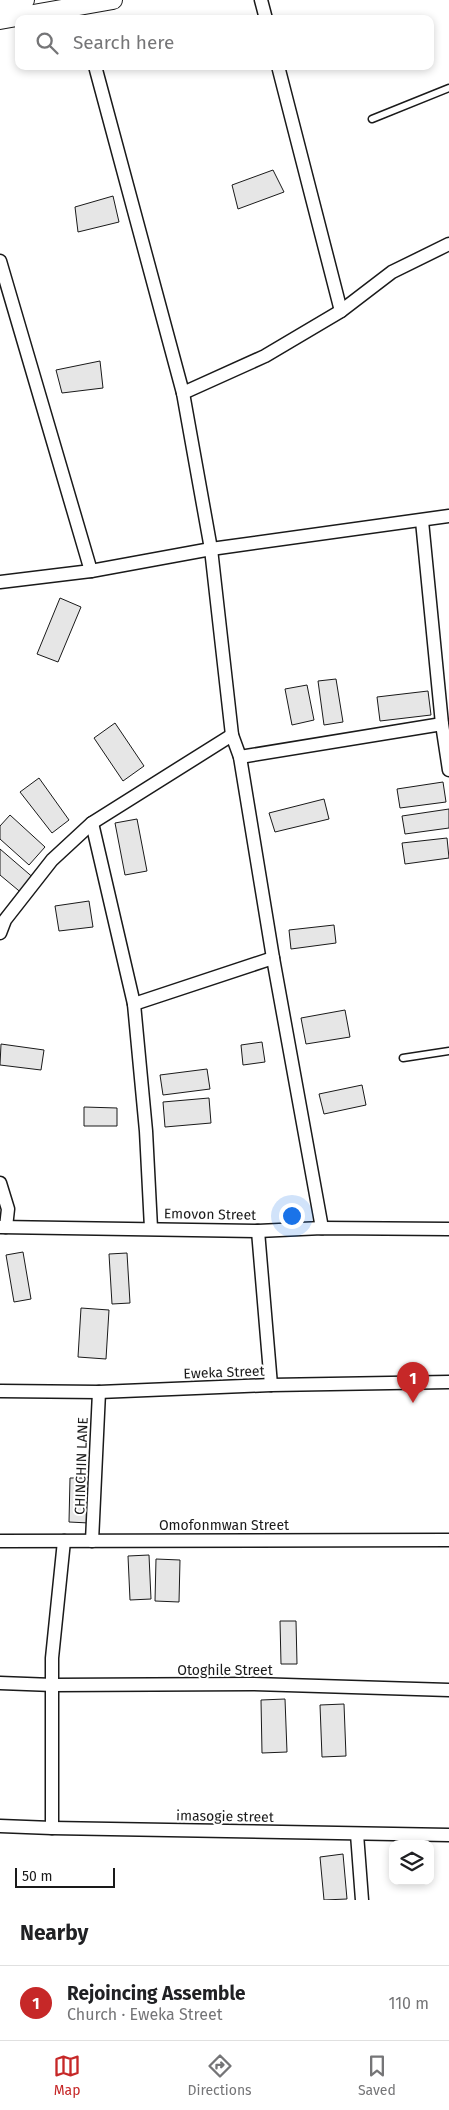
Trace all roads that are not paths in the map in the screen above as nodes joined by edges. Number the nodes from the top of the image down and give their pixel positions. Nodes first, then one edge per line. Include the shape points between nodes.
1 (25, 0) edge
2 (113, 0) edge
3 (261, 0) edge
4 (0, 4) edge
5 (80, 12) edge
6 (50, 15) edge
7 (265, 15) edge
8 (15, 18) edge
9 (0, 20) edge
10 (96, 70) edge
11 (279, 70) edge
12 (449, 88) edge
13 (372, 119) dead end
14 (449, 244) edge
15 (0, 261) edge
16 (5, 295) edge
17 (341, 311) junction
18 (183, 393) junction
19 (449, 516) edge
20 (422, 521) junction
21 (211, 549) junction
22 (91, 571) junction
23 (0, 582) edge
24 (442, 724) junction
25 (232, 735) junction
26 (240, 757) junction
27 (449, 770) edge
28 (92, 823) junction
29 (0, 933) edge
30 (273, 958) junction
31 (134, 1004) junction
32 (449, 1051) edge
33 (403, 1058) dead end
34 (0, 1183) edge
35 (3, 1227) edge
36 (151, 1228) junction
37 (322, 1228) junction
38 (449, 1229) edge
39 (258, 1231) junction
40 (449, 1382) edge
41 (271, 1385) junction
42 (0, 1391) edge
43 (99, 1392) junction
44 (449, 1540) edge
45 (0, 1541) edge
46 (64, 1541) junction
47 (92, 1541) junction
48 (0, 1683) edge
49 (53, 1685) junction
50 (449, 1690) edge
51 (0, 1826) edge
52 (52, 1828) junction
53 (357, 1834) junction
54 (449, 1835) edge
55 (362, 1900) edge

1 - 4 street
2 - 5 street
3 - 7 street
5 - 6 street
8 - 9 street
10 - 18 street
11 - 17 street
12 - 13 lane
14 - 17 street via 392,272
15 - 16 street
16 - 22 street
17 - 18 street via 265,356
18 - 21 street
19 - 20 street
20 - 21 street
20 - 24 street
21 - 22 street
21 - 25 street
22 - 23 street
24 - 26 street
24 - 27 street
25 - 26 street
25 - 28 street
26 - 30 street
28 - 29 street via 52,860 5,920
28 - 31 street
30 - 31 street
30 - 37 street
31 - 36 street
32 - 33 lane
34 - 35 street via 8,1209
35 - 36 street, Emovon Street
36 - 39 street, Emovon Street
37 - 38 street, Emovon Street
37 - 39 street, Emovon Street
39 - 41 street
40 - 41 street, Eweka Street
41 - 43 street, Eweka Street
42 - 43 street, Eweka Street
43 - 47 street, CHINCHIN LANE
44 - 47 street, Omofonmwan Street
45 - 46 street, Omofonmwan Street
46 - 47 street, Omofonmwan Street
46 - 49 street via 52,1658
48 - 49 street, Otoghile Street
49 - 50 street, Otoghile Street via 254,1684
49 - 52 street
51 - 52 street, imasogie street
52 - 53 street, imasogie street
53 - 54 street, imasogie street
53 - 55 street

